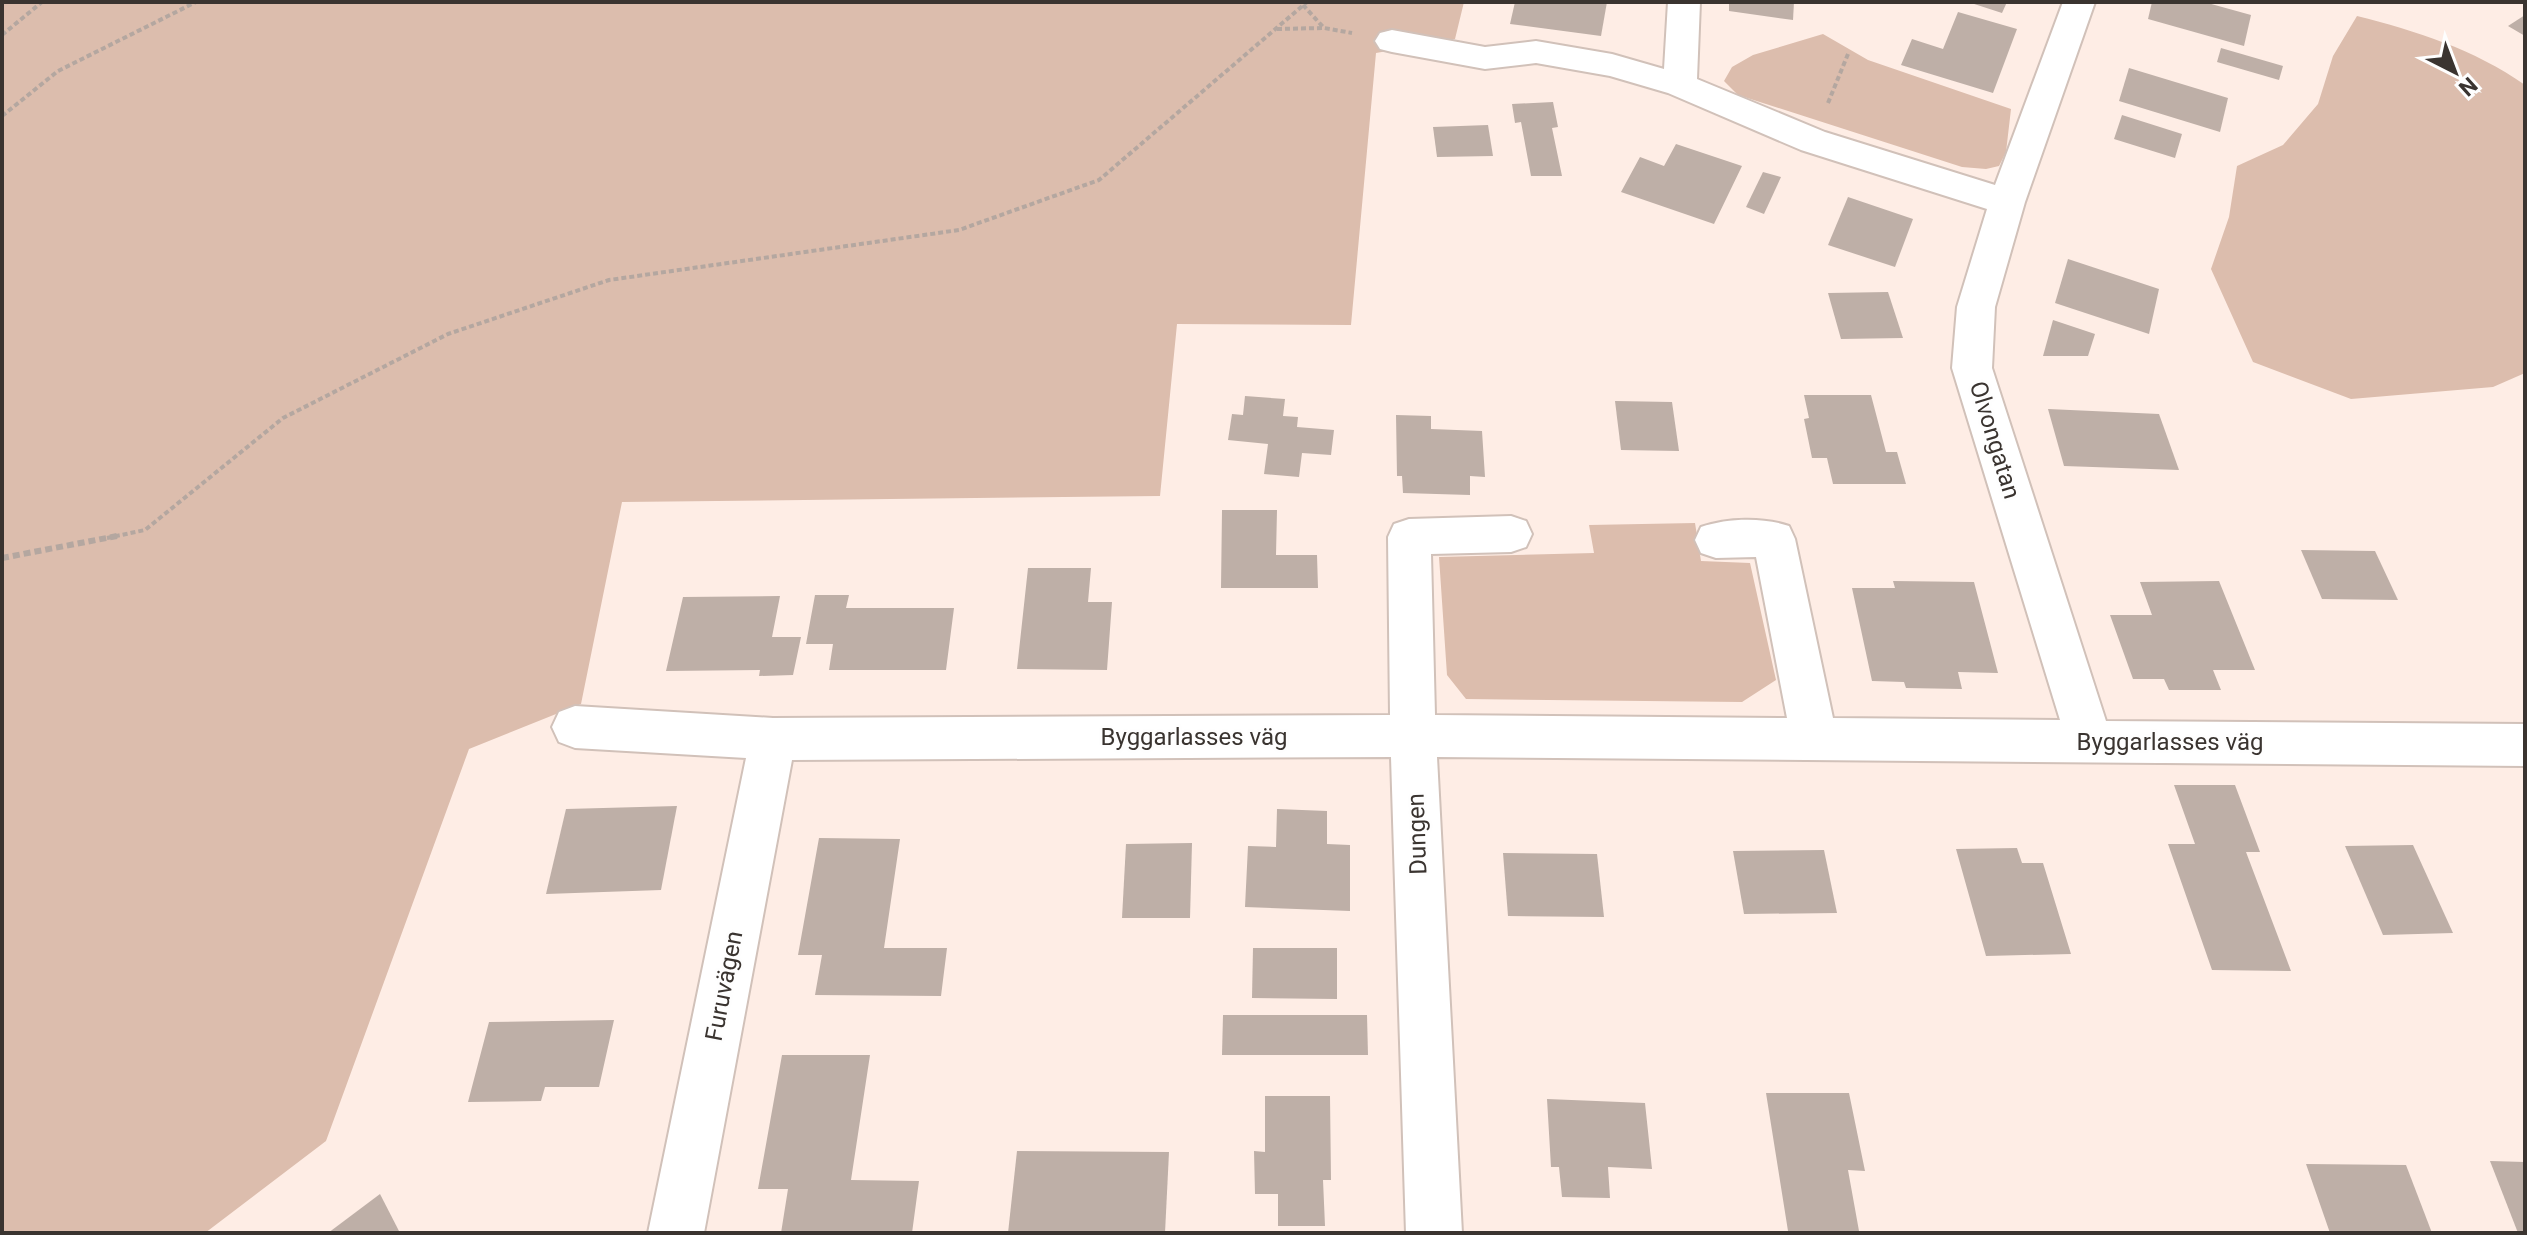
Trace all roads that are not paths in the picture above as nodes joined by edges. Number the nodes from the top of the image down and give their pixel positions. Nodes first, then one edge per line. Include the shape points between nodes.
1 (1684, 2) edge
2 (2079, 2) edge
3 (1392, 41) road end
4 (1680, 85) junction
5 (2007, 202) junction
6 (1511, 534) dead end
7 (1716, 540) dead end
8 (575, 727) dead end
9 (1413, 736) junction
10 (773, 739) junction
11 (1814, 739) junction
12 (2089, 741) junction
13 (2525, 745) edge
14 (676, 1233) edge
15 (1434, 1233) edge

1 - 4 street
2 - 5 street, Olvongatan
3 - 4 street via 1485,58 1536,52 1612,65
4 - 5 street via 1813,141
5 - 12 street, Olvongatan via 1976,307 1972,368
6 - 9 street, Dungen via 1409,537
7 - 11 street via 1774,539
8 - 10 street, Byggarlasses väg
9 - 10 street, Byggarlasses väg
9 - 11 street, Byggarlasses väg
9 - 15 street, Dungen
10 - 14 street, Furuvägen
11 - 12 street, Byggarlasses väg
12 - 13 street, Byggarlasses väg

